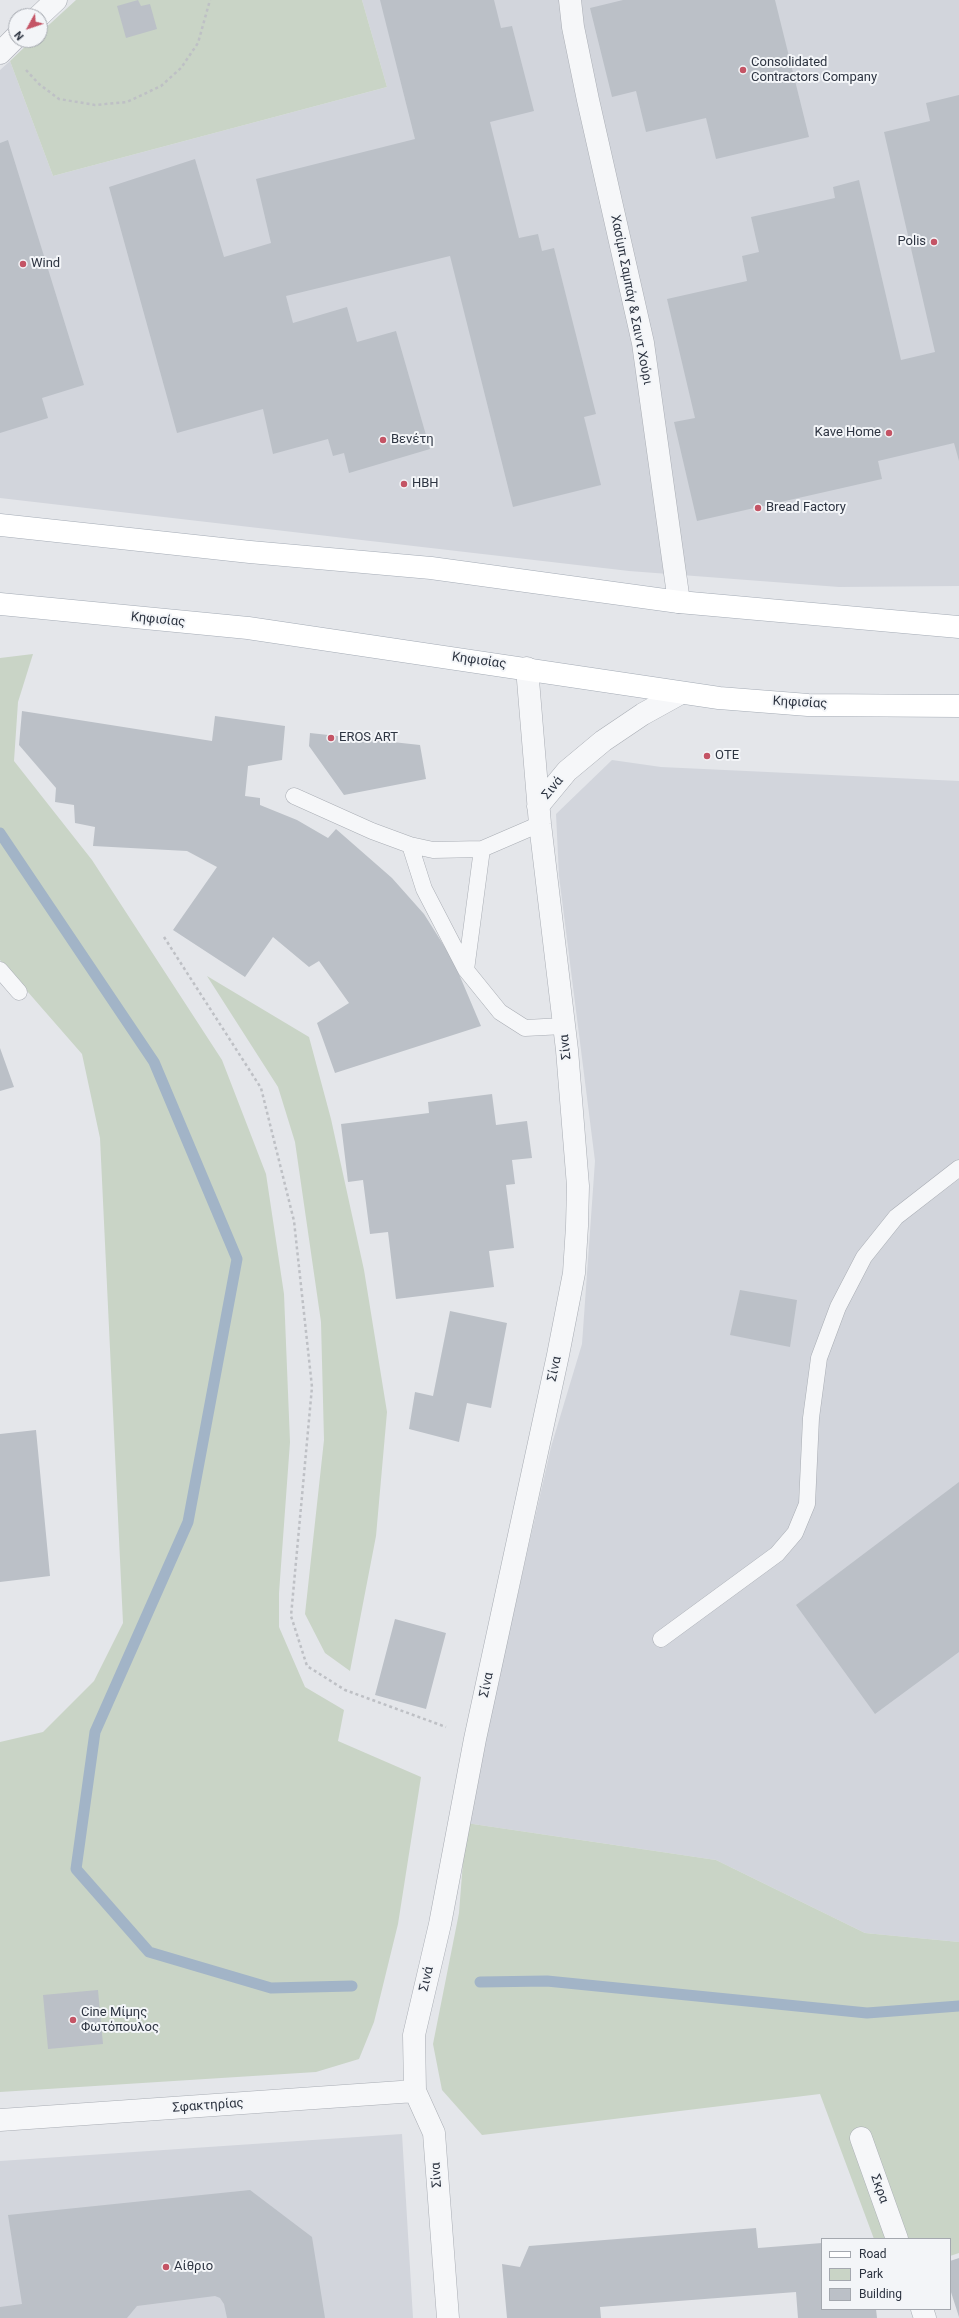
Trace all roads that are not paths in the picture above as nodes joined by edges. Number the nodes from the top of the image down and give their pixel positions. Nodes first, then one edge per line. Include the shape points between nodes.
1 (56, 0) edge
2 (570, 0) edge
3 (48, 8) edge
4 (0, 525) edge
5 (680, 602) junction
6 (0, 604) edge
7 (959, 627) edge
8 (526, 668) junction
9 (681, 693) junction
10 (959, 706) edge
11 (294, 796) dead end
12 (539, 815) junction
13 (410, 845) junction
14 (482, 849) junction
15 (0, 970) edge
16 (466, 970) junction
17 (19, 992) dead end
18 (564, 1026) junction
19 (959, 1168) edge
20 (661, 1639) dead end
21 (440, 1924) joint
22 (414, 2035) joint
23 (415, 2091) junction
24 (0, 2120) edge
25 (861, 2138) dead end
26 (897, 2238) edge
27 (448, 2318) edge

1 - 3 street
2 - 5 street, Χασίμπ Σαμπάγ & Σαιντ Χούρι via 588,100 643,344
4 - 5 main road via 250,552 431,568
5 - 7 main road
6 - 8 main road, Κηφισίας via 248,628
8 - 9 main road, Κηφισίας
8 - 12 street, Σινά
9 - 10 main road, Κηφισίας via 808,705
9 - 12 street, Σινά via 643,714 603,741 567,771
11 - 13 lane
12 - 14 lane
12 - 18 street, Σίνα
13 - 14 lane via 433,850
13 - 16 lane via 424,889
14 - 16 lane
15 - 17 lane
16 - 18 lane via 500,1012 525,1028
18 - 21 street, Σίνα via 578,1186 574,1273 475,1739
19 - 20 lane via 896,1217 864,1257 838,1307 819,1358 811,1418 807,1504 795,1533 777,1554
21 - 22 street, Σινά
22 - 23 street, Σίνα
23 - 24 street, Σφακτηρίας
23 - 27 street, Σίνα via 434,2133
25 - 26 street, Σκρα

